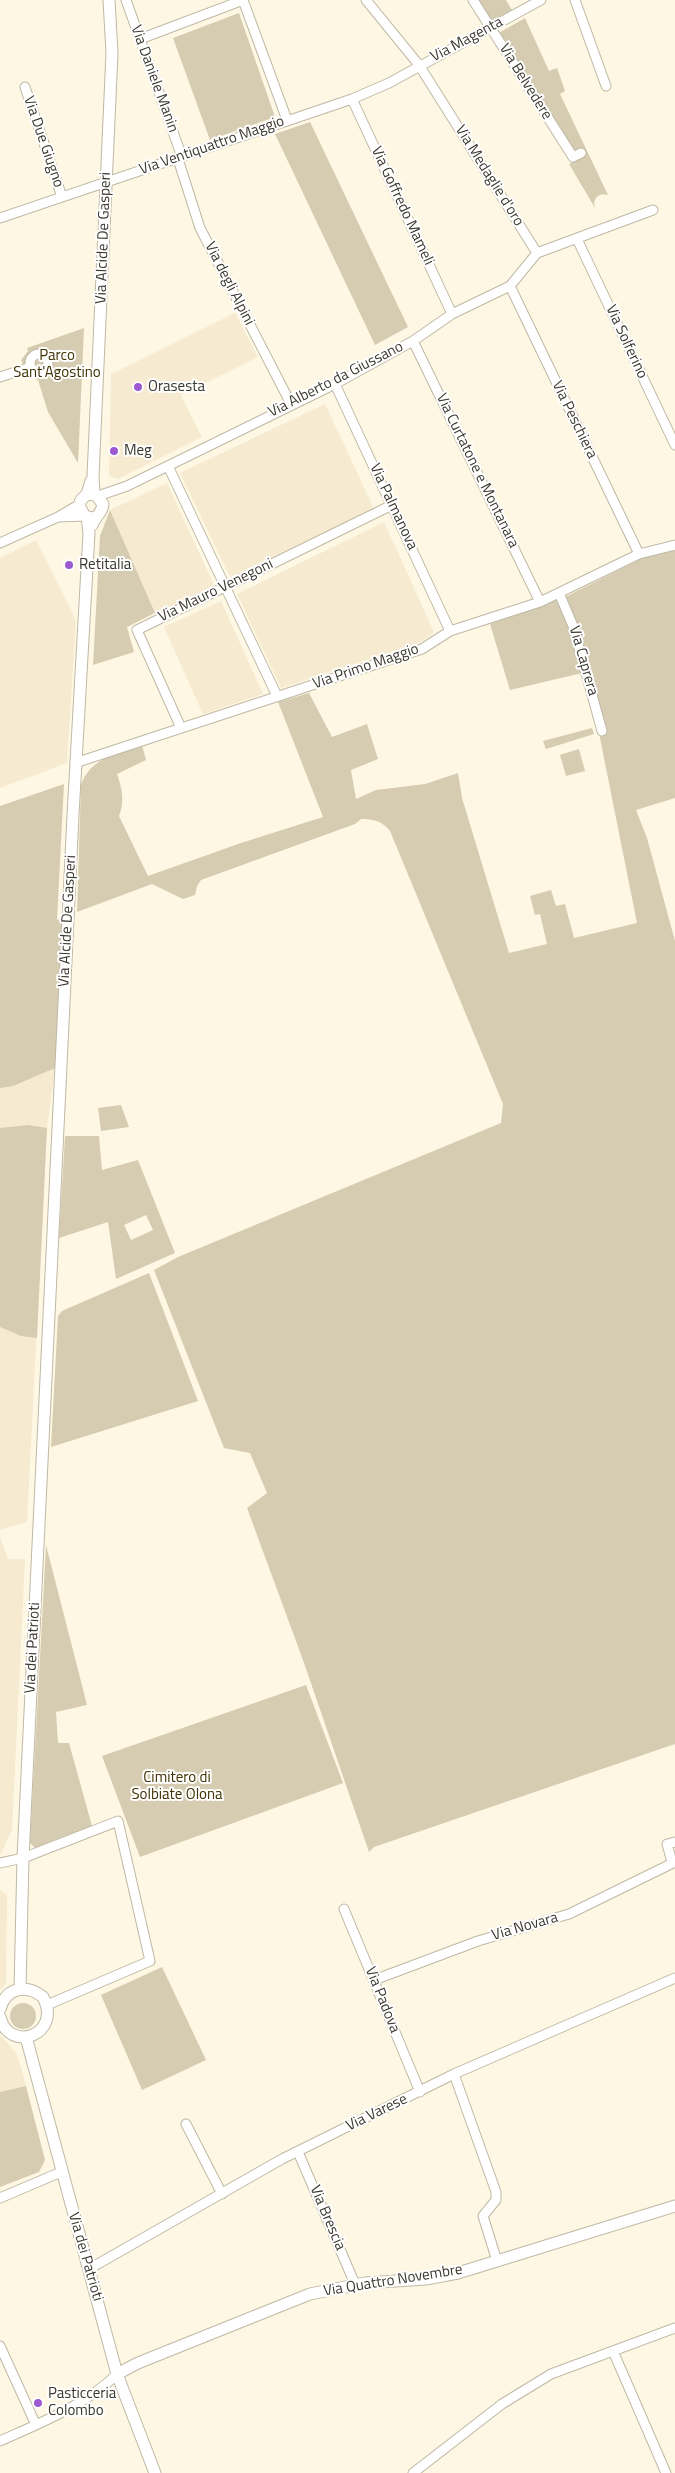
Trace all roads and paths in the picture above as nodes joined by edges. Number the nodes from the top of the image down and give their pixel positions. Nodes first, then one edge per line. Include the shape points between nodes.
1 (109, 0) edge
2 (126, 0) edge
3 (366, 0) edge
4 (473, 0) edge
5 (542, 0) edge
6 (575, 0) edge
7 (491, 28) junction
8 (140, 39) junction
9 (419, 65) junction
10 (606, 86) dead end
11 (24, 87) dead end
12 (352, 99) junction
13 (287, 120) junction
14 (581, 153) dead end
15 (180, 158) junction
16 (106, 182) junction
17 (62, 197) junction
18 (654, 210) dead end
19 (0, 218) edge
20 (577, 239) junction
21 (537, 253) junction
22 (510, 286) junction
23 (452, 314) junction
24 (413, 341) junction
25 (31, 366) dead end
26 (0, 377) edge
27 (335, 384) junction
28 (291, 404) junction
29 (675, 445) edge
30 (168, 466) junction
31 (95, 497) junction
32 (80, 504) junction
33 (392, 505) junction
34 (58, 516) junction
35 (89, 517) junction
36 (0, 543) edge
37 (675, 545) edge
38 (639, 554) junction
39 (225, 587) junction
40 (560, 592) junction
41 (540, 602) junction
42 (450, 631) junction
43 (277, 696) junction
44 (182, 728) junction
45 (602, 731) dead end
46 (78, 762) junction
47 (49, 1308) joint
48 (675, 1842) edge
49 (23, 1858) junction
50 (673, 1862) edge
51 (0, 1863) edge
52 (344, 1909) dead end
53 (675, 1978) edge
54 (374, 1980) junction
55 (20, 1989) junction
56 (47, 2005) junction
57 (0, 2008) edge
58 (0, 2017) edge
59 (4, 2031) edge
60 (26, 2037) junction
61 (454, 2074) junction
62 (420, 2092) junction
63 (186, 2124) dead end
64 (298, 2152) junction
65 (61, 2172) junction
66 (222, 2194) junction
67 (0, 2198) edge
68 (675, 2206) edge
69 (497, 2261) junction
70 (89, 2269) junction
71 (355, 2284) junction
72 (675, 2328) edge
73 (0, 2347) edge
74 (613, 2351) junction
75 (117, 2374) junction
76 (36, 2425) junction
77 (0, 2441) edge
78 (155, 2473) edge
79 (413, 2473) edge
80 (665, 2473) edge

1 - 16 street, Via Alcide De Gasperi via 112,53
2 - 8 street, Via Daniele Manin
3 - 9 street, Via Medaglie d'oro
4 - 7 street, Via Belvedere
5 - 7 street, Via Magenta
6 - 10 street
7 - 9 street, Via Magenta
7 - 14 street, Via Belvedere via 573,157
8 - 13 street via 243,0
8 - 15 street, Via Daniele Manin
9 - 12 street, Via Ventiquattro Maggio
9 - 21 street, Via Medaglie d'oro
11 - 17 street, Via Due Giugno
12 - 13 street, Via Ventiquattro Maggio
12 - 23 street, Via Goffredo Mameli
13 - 15 street, Via Ventiquattro Maggio
15 - 16 street, Via Ventiquattro Maggio
15 - 28 street, Via degli Alpini via 200,228
16 - 17 street, Via Ventiquattro Maggio
16 - 31 street, Via Alcide De Gasperi via 92,476
17 - 19 street, Via Ventiquattro Maggio
18 - 20 street
20 - 21 street
20 - 29 street, Via Solferino
21 - 22 street, Via Alberto da Giussano
22 - 23 street, Via Alberto da Giussano
22 - 38 street, Via Peschiera
23 - 24 street, Via Alberto da Giussano
24 - 27 street, Via Alberto da Giussano
24 - 41 street, Via Curtatone e Montanara
25 - 26 street
27 - 28 street, Via Alberto da Giussano
27 - 33 street, Via Palmanova
28 - 30 street, Via Alberto da Giussano
30 - 31 street, Via Alberto da Giussano via 121,489
30 - 39 street
31 - 32 street
31 - 35 street, Via Alcide De Gasperi via 102,511
32 - 34 street
32 - 35 street via 81,512
33 - 39 street, Via Mauro Venegoni
33 - 42 street, Via Palmanova
34 - 35 street
34 - 36 street
35 - 46 street, Via Alcide De Gasperi
37 - 38 street, Via Primo Maggio
38 - 40 street, Via Primo Maggio
39 - 43 street
39 - 44 street, Via Mauro Venegoni via 137,630
40 - 41 street, Via Primo Maggio
40 - 45 street, Via Caprera via 573,626
41 - 42 street, Via Primo Maggio
42 - 43 street, Via Primo Maggio via 422,649
43 - 44 street, Via Primo Maggio
44 - 46 street, Via Primo Maggio
46 - 47 street, Via Alcide De Gasperi
47 - 49 street, Via dei Patrioti
48 - 50 street, Via Novara via 667,1844
49 - 51 street
49 - 55 street, Via dei Patrioti
49 - 56 street via 118,1821 150,1961
50 - 54 street, Via Novara via 569,1914 478,1941
52 - 54 street, Via Padova
53 - 61 street, Via Varese
54 - 62 street, Via Padova
55 - 56 street via 37,1992
55 - 57 street via 12,1991
56 - 60 street via 46,2023 34,2035
58 - 59 street
59 - 60 street
60 - 65 street, Via dei Patrioti
61 - 62 street, Via Varese
61 - 69 street via 496,2192 496,2200 483,2216
62 - 64 street, Via Varese
63 - 66 street
64 - 66 street, Via Varese
64 - 71 street, Via Brescia
65 - 67 street
65 - 70 street, Via dei Patrioti
66 - 70 street, Via Varese
68 - 69 street, Via Quattro Novembre
69 - 71 street, Via Quattro Novembre via 442,2276
70 - 75 street, Via dei Patrioti
71 - 75 street, Via Quattro Novembre via 310,2294
72 - 74 street
73 - 76 street
74 - 79 street via 551,2374 502,2404
74 - 80 street
75 - 76 street via 104,2388
75 - 78 street, Via dei Patrioti
76 - 77 street

